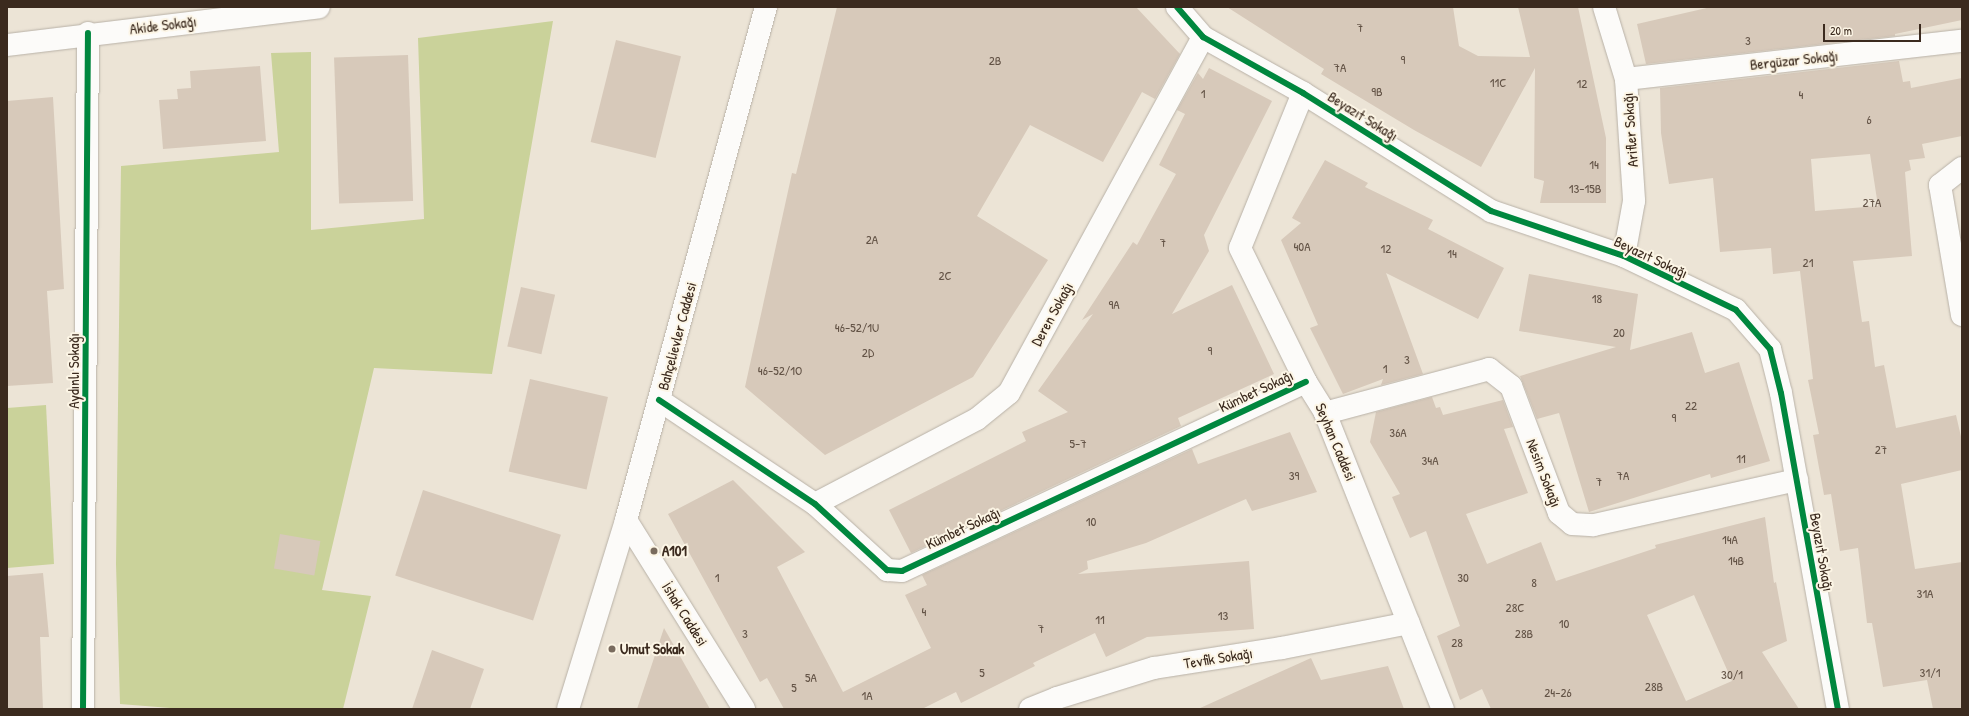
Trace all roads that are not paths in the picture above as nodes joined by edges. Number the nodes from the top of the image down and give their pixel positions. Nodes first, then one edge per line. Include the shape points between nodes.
1 (319, 7) edge
2 (766, 7) edge
3 (1177, 7) edge
4 (1604, 7) edge
5 (88, 34) junction
6 (1203, 37) junction
7 (1962, 41) edge
8 (7, 44) edge
9 (1626, 79) junction
10 (1303, 93) junction
11 (1962, 168) edge
12 (1624, 256) junction
13 (1962, 315) edge
14 (1306, 382) junction
15 (659, 400) junction
16 (1326, 413) junction
17 (1797, 480) junction
18 (815, 504) junction
19 (626, 520) junction
20 (1409, 624) junction
21 (83, 709) edge
22 (568, 709) edge
23 (744, 709) edge
24 (1030, 709) edge
25 (1443, 709) edge
26 (1838, 709) edge

1 - 5 street, Akide Sokağı
2 - 15 street, Bahçelievler Caddesi
3 - 6 street, Beyazıt Sokağı
4 - 9 street, Arifler Sokağı
5 - 8 street, Akide Sokağı
5 - 21 street, Aydınlı Sokağı
6 - 10 street, Beyazıt Sokağı
6 - 18 street, Deren Sokağı via 1009,393 977,419
7 - 9 street, Bergüzar Sokağı
9 - 12 street, Arifler Sokağı via 1634,200
10 - 12 street, Beyazıt Sokağı via 1490,211
10 - 14 street, Seyhan Caddesi via 1240,248
11 - 13 street via 1940,185
12 - 17 street, Beyazıt Sokağı via 1736,310 1770,348
14 - 16 street, Seyhan Caddesi
14 - 18 street, Kümbet Sokağı via 902,571 887,570
15 - 18 street, Kümbet Sokağı
15 - 19 street, Bahçelievler Caddesi
16 - 17 street, Nesim Sokağı via 1489,369 1511,386 1559,513 1572,524 1594,525
16 - 20 street, Seyhan Caddesi
17 - 26 street, Beyazıt Sokağı
19 - 22 street, Bahçelievler Caddesi
19 - 23 street, İshak Caddesi
20 - 24 street, Tevfik Sokağı via 1282,648 1154,668
20 - 25 street, Seyhan Caddesi

